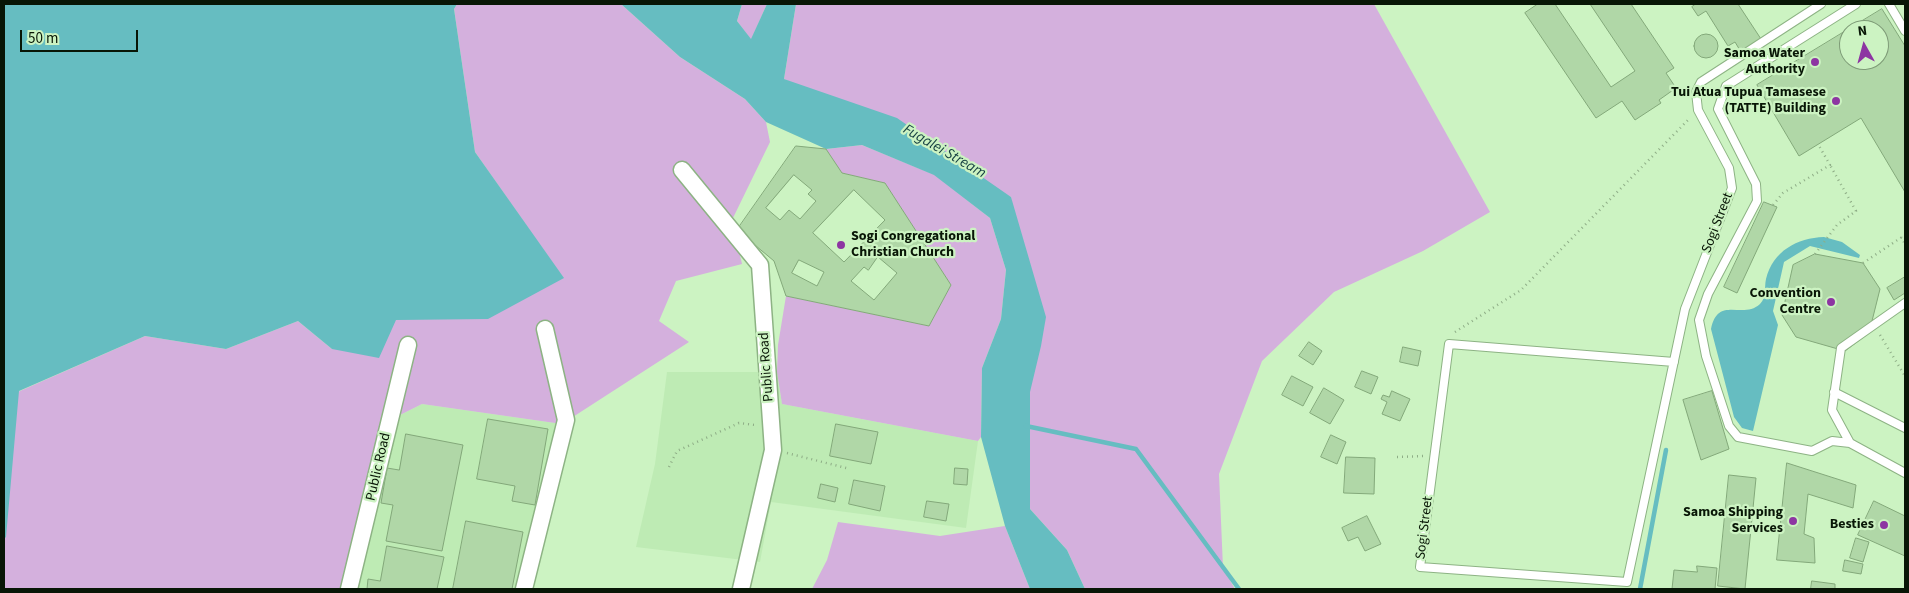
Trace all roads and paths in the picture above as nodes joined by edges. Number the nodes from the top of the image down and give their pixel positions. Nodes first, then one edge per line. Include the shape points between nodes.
1 (1821, 4) edge
2 (1856, 4) edge
3 (1889, 4) edge
4 (1905, 31) edge
5 (1698, 110) junction
6 (1818, 144) dead end
7 (1830, 165) junction
8 (682, 170) dead end
9 (1773, 205) dead end
10 (1905, 234) edge
11 (1901, 237) junction
12 (1905, 244) edge
13 (1816, 254) dead end
14 (1863, 264) dead end
15 (1905, 304) edge
16 (1874, 326) junction
17 (545, 329) dead end
18 (1454, 333) dead end
19 (408, 345) dead end
20 (1674, 362) junction
21 (1905, 376) edge
22 (1834, 392) junction
23 (771, 426) junction
24 (1905, 428) edge
25 (1850, 443) junction
26 (773, 450) junction
27 (1428, 452) dead end
28 (1397, 457) dead end
29 (670, 467) dead end
30 (850, 469) dead end
31 (1905, 473) edge
32 (350, 589) edge
33 (524, 589) edge
34 (741, 589) edge

1 - 5 lane via 1701,82 1696,92
2 - 25 lane via 1726,86 1718,109 1756,184 1757,201 1708,294 1699,320 1721,404 1729,426 1738,437 1812,451 1832,441
3 - 4 lane
5 - 18 path via 1521,290
5 - 20 lane, Sogi Street via 1729,168 1732,188 1685,309
6 - 7 path
7 - 9 path via 1783,193
7 - 13 path via 1856,211 1837,225
8 - 23 street, Public Road via 760,265
10 - 11 path
11 - 12 path
11 - 14 path
15 - 16 lane
16 - 21 path
16 - 22 lane via 1841,348
17 - 33 street via 566,420
19 - 32 street, Public Road
20 - 20 lane, Sogi Street via 1449,344 1420,567 1626,582
22 - 24 lane
22 - 25 lane via 1832,410
23 - 26 street, Public Road
23 - 29 path via 739,423 716,432 677,451
25 - 31 lane
26 - 30 path
26 - 34 street, Public Road
27 - 28 path via 1423,458

